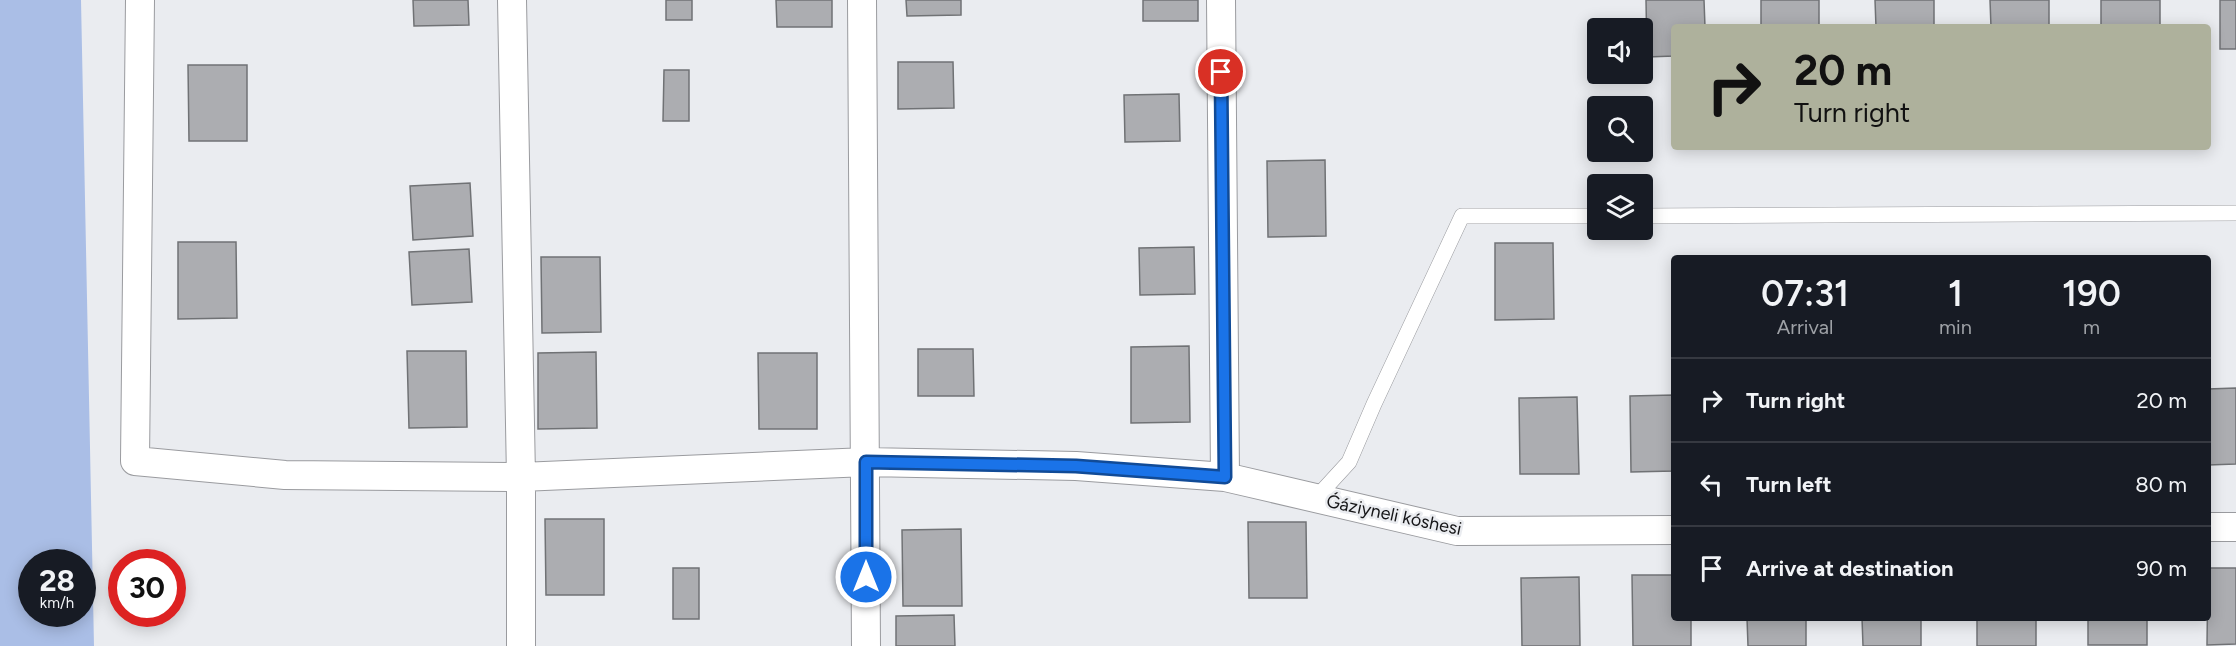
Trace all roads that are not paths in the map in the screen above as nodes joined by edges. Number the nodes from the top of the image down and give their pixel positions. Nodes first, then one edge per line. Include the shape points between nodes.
1 (140, 0) edge
2 (512, 0) edge
3 (862, 0) edge
4 (1221, 0) edge
5 (2236, 213) edge
6 (1587, 216) edge
7 (1653, 216) edge
8 (866, 462) junction
9 (522, 477) junction
10 (1225, 477) junction
11 (1316, 498) junction
12 (2211, 527) edge
13 (2236, 527) edge
14 (1671, 530) edge
15 (521, 646) edge
16 (866, 646) edge

1 - 9 street, Ǵáziyneli kóshesi via 135,461 285,475
2 - 9 street
3 - 8 street
4 - 10 street
5 - 7 lane
6 - 11 lane via 1462,216 1349,462
8 - 9 street, Ǵáziyneli kóshesi
8 - 10 street, Ǵáziyneli kóshesi via 1076,466
8 - 16 street
9 - 15 street
10 - 11 street, Ǵáziyneli kóshesi
11 - 14 street, Ǵáziyneli kóshesi via 1457,531
12 - 13 street

